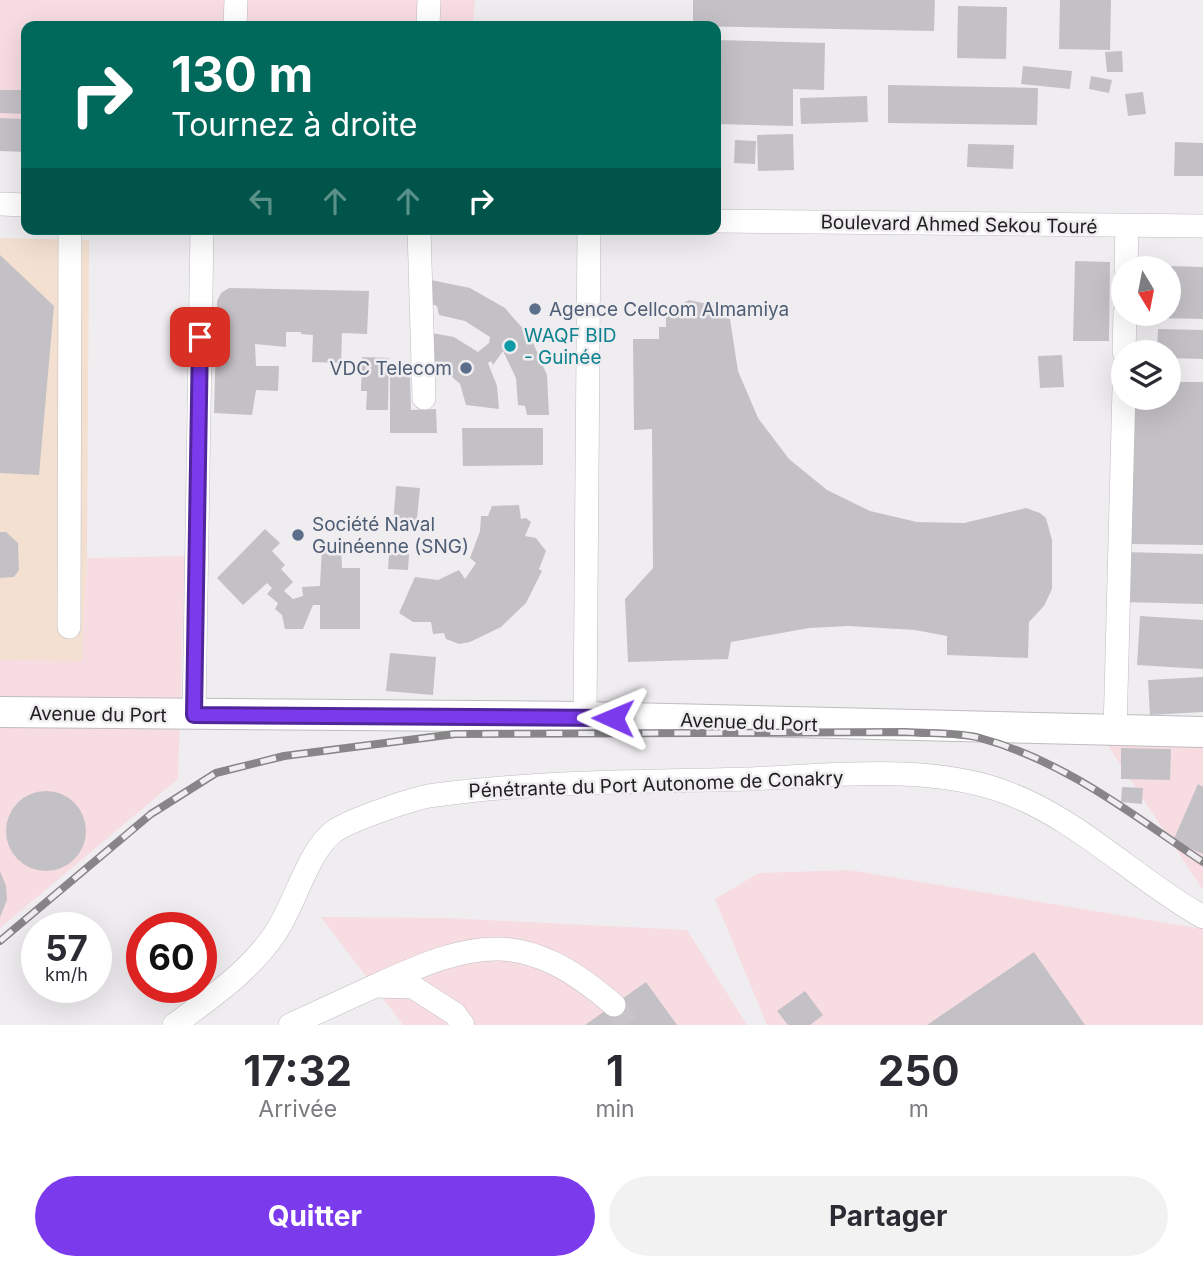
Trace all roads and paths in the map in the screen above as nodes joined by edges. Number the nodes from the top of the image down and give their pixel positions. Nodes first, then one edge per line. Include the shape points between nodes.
1 (236, 0) edge
2 (429, 0) edge
3 (235, 21) edge
4 (428, 21) edge
5 (0, 204) edge
6 (21, 205) edge
7 (721, 221) edge
8 (1127, 226) junction
9 (1203, 226) edge
10 (69, 235) edge
11 (202, 235) edge
12 (419, 235) edge
13 (589, 235) edge
14 (1126, 256) edge
15 (424, 398) dead end
16 (1123, 410) edge
17 (69, 627) dead end
18 (0, 712) edge
19 (194, 715) junction
20 (585, 717) junction
21 (1115, 732) junction
22 (1203, 732) edge
23 (1203, 917) edge
24 (375, 986) junction
25 (614, 1005) tunnel mouth
26 (174, 1025) edge
27 (290, 1025) edge
28 (463, 1025) edge

1 - 3 street
2 - 4 street
5 - 6 street
7 - 8 street, Boulevard Ahmed Sekou Touré
8 - 9 street, Boulevard Ahmed Sekou Touré
8 - 14 street
10 - 17 street
11 - 19 street
12 - 15 street
13 - 20 street
16 - 21 street
18 - 19 main road, Avenue du Port
19 - 20 main road, Avenue du Port
20 - 21 main road, Avenue du Port
21 - 22 main road, Avenue du Port
23 - 26 street, Pénétrante du Port Autonome de Conakry via 1161,894 1064,820 1004,791 942,776 589,783 433,795 335,830 315,851 291,910 273,938 245,971
24 - 25 street via 432,959 476,950 523,950 584,979
24 - 27 street
24 - 28 street via 413,987 455,1014

